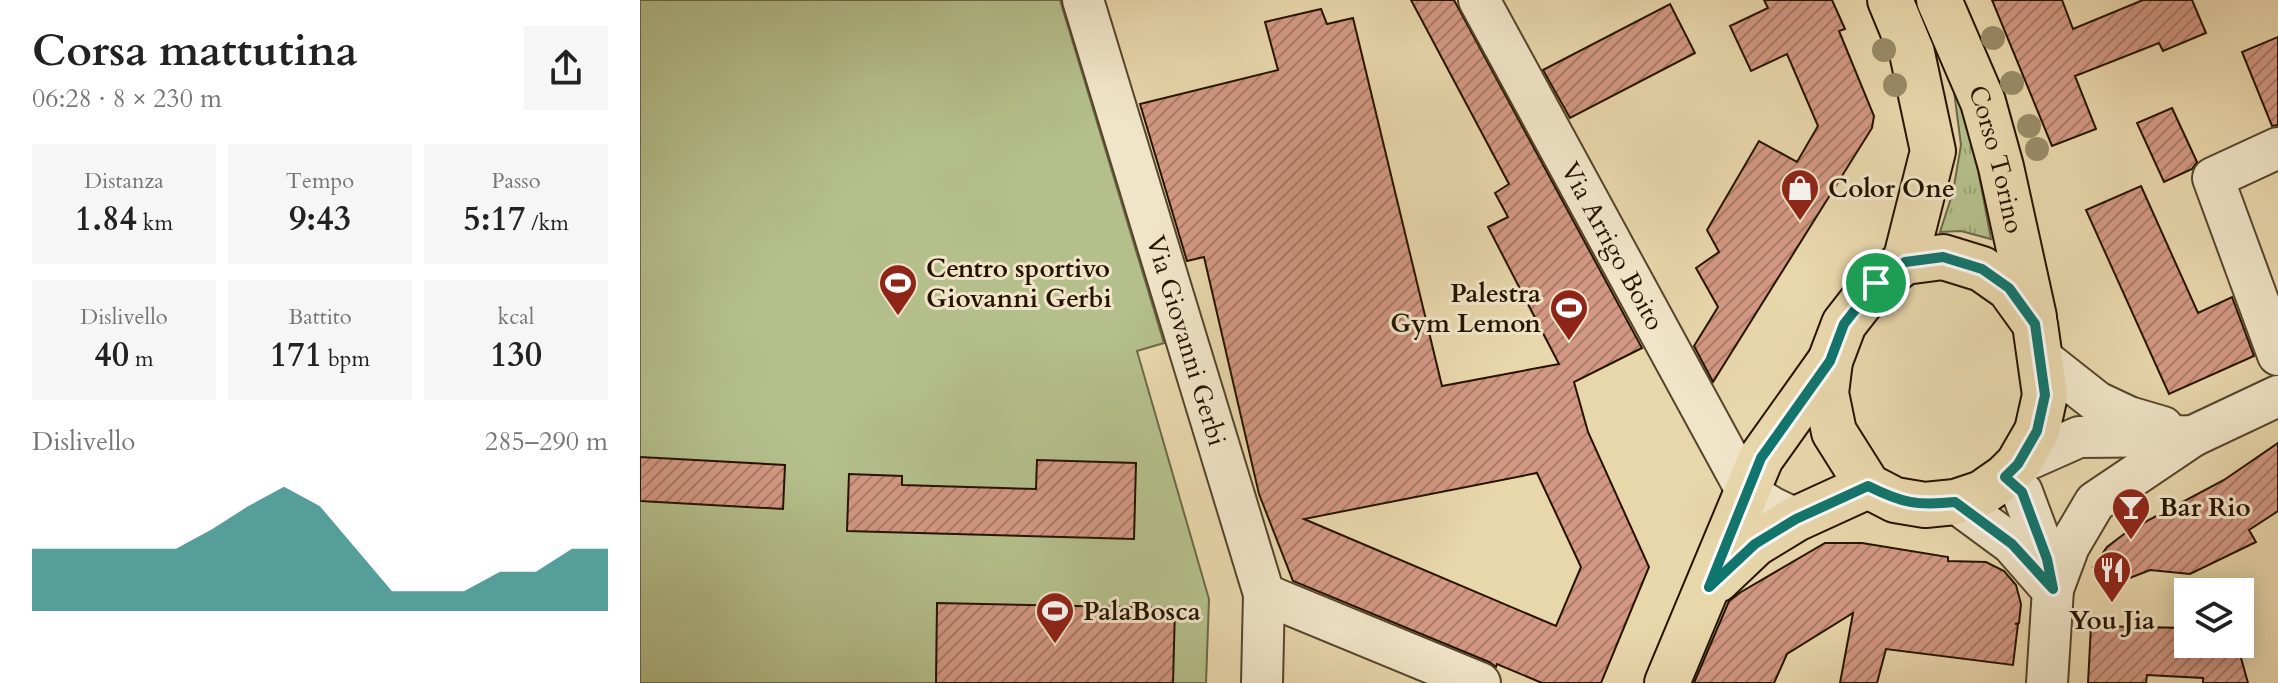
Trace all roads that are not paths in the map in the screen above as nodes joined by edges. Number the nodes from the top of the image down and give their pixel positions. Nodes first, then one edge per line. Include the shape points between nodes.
1 (1083, 0) edge
2 (1479, 0) edge
3 (1890, 0) edge
4 (1939, 0) edge
5 (2278, 148) edge
6 (1905, 262) junction
7 (2038, 340) junction
8 (2278, 355) edge
9 (1830, 361) junction
10 (2278, 396) edge
11 (2193, 436) junction
12 (2012, 470) junction
13 (1868, 486) junction
14 (1747, 492) junction
15 (1955, 502) junction
16 (1796, 519) junction
17 (1709, 587) junction
18 (2053, 589) junction
19 (1264, 594) junction
20 (1262, 683) edge
21 (1480, 683) edge
22 (1667, 683) edge
23 (2047, 683) edge

1 - 19 street, Via Giovanni Gerbi
2 - 14 street, Via Arrigo Boito
3 - 6 main road, Corso Torino via 1912,53 1933,151
4 - 7 main road, Corso Torino via 1983,102
5 - 8 street via 2213,178
6 - 7 main road via 1943,257 1982,269 2009,288
6 - 9 main road via 1876,283 1852,313
7 - 11 street via 2097,402
7 - 12 main road via 2045,395 2037,431
9 - 13 main road via 1826,393 1834,432
9 - 14 main road via 1761,458
10 - 11 street
11 - 12 street via 2079,437
11 - 18 street via 2095,502 2069,546
12 - 15 main road via 1982,493
12 - 18 street via 2047,559
13 - 15 main road via 1895,500
13 - 16 main road
14 - 16 street
14 - 17 main road
15 - 18 street via 2012,544
16 - 17 main road via 1755,544
17 - 22 main road
18 - 23 street
19 - 20 street, Via Giovanni Gerbi
19 - 21 street

